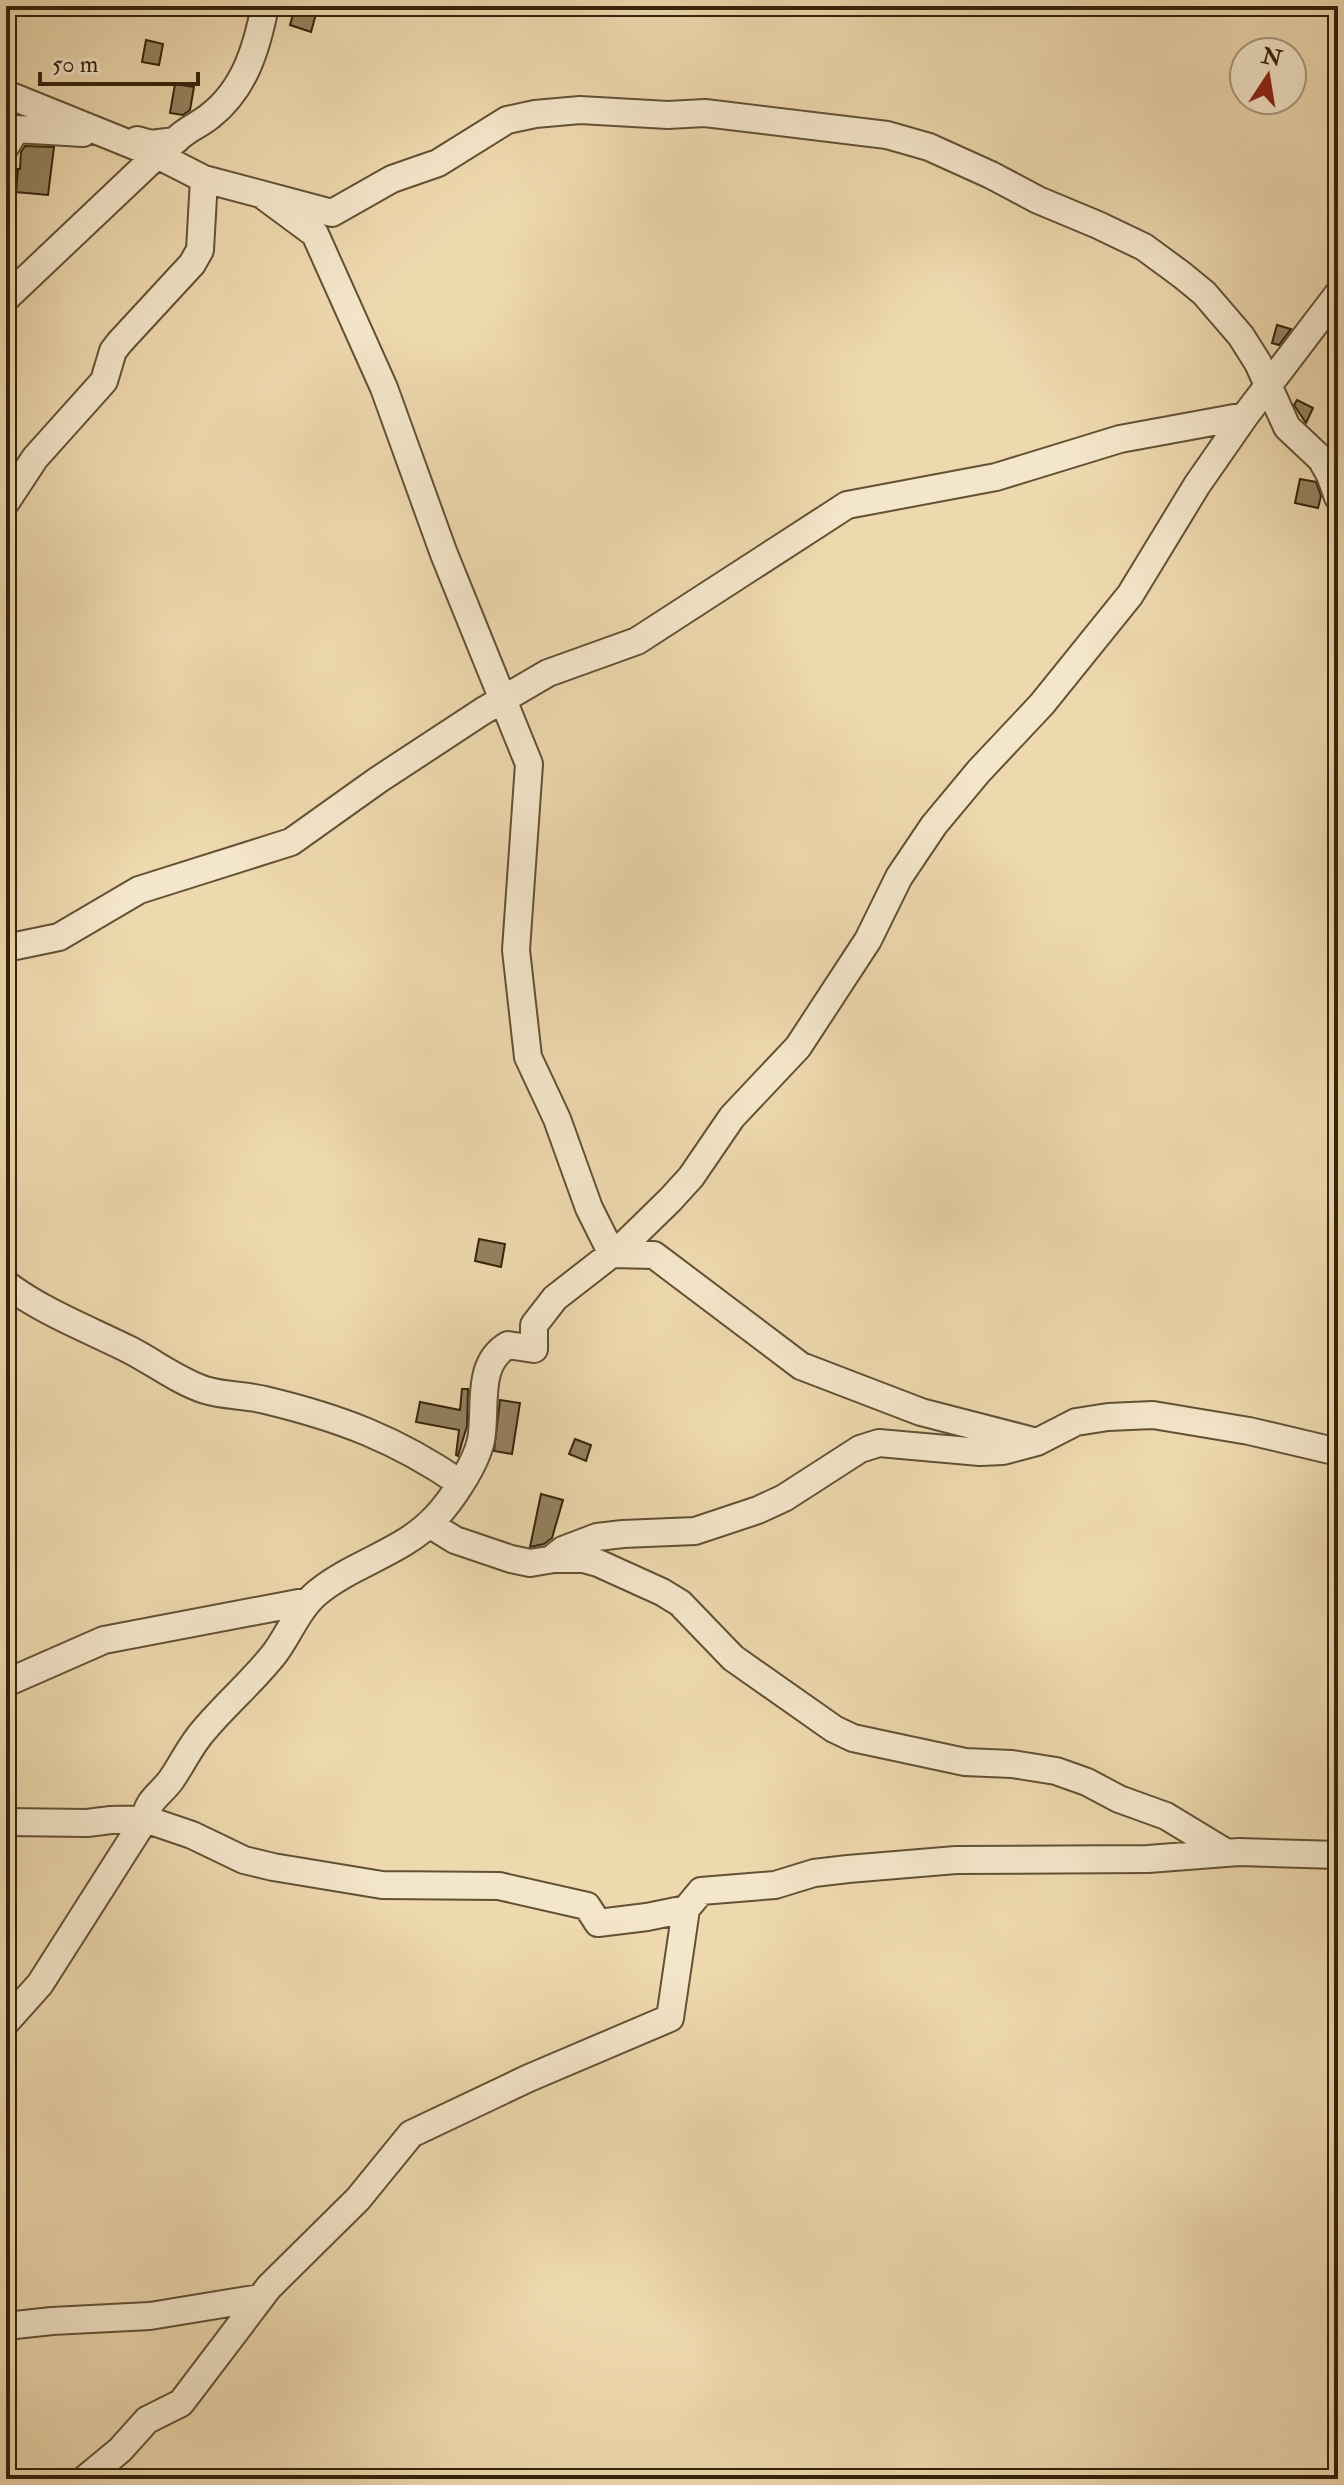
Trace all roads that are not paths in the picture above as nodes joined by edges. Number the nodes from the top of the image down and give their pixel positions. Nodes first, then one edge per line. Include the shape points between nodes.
1 (265, 6) edge
2 (6, 94) edge
3 (100, 134) junction
4 (6, 146) edge
5 (157, 155) junction
6 (204, 179) junction
7 (265, 197) junction
8 (1338, 294) edge
9 (6, 298) edge
10 (1268, 383) junction
11 (1245, 416) junction
12 (1338, 497) edge
13 (6, 502) edge
14 (504, 698) junction
15 (6, 948) edge
16 (612, 1254) junction
17 (6, 1284) edge
18 (1037, 1442) junction
19 (1338, 1452) edge
20 (460, 1483) junction
21 (429, 1524) junction
22 (550, 1560) junction
23 (309, 1601) junction
24 (6, 1683) edge
25 (145, 1819) junction
26 (6, 1822) edge
27 (1227, 1853) junction
28 (1338, 1855) edge
29 (686, 1909) junction
30 (6, 2022) edge
31 (260, 2298) junction
32 (6, 2326) edge
33 (85, 2479) edge

1 - 3 street via 246,74 210,117 175,141 151,144
2 - 3 street
3 - 4 street via 16,129
3 - 5 street
5 - 6 street
5 - 9 street
6 - 7 street
6 - 13 street via 200,250 192,264 120,342 104,381 35,458
7 - 10 street via 332,213 392,179 438,163 507,120 580,110 705,113 887,135 929,147 1144,247 1226,317
7 - 14 street via 315,234 384,388
8 - 10 street
10 - 11 street
10 - 12 street via 1287,427 1321,459
11 - 14 street via 1120,439 996,477 847,505 637,641 548,673
11 - 16 street via 1130,595 934,825 798,1047 732,1117 691,1177
14 - 15 street via 291,842 139,890 59,937
14 - 16 street via 529,764 516,950 528,1057
16 - 18 street via 654,1255 801,1366 921,1412
16 - 20 street via 555,1298 534,1325 534,1349 508,1345 495,1354 482,1400 481,1439
17 - 20 street via 183,1381 365,1429
18 - 19 street via 1076,1422 1153,1415
18 - 22 street via 980,1452 879,1443 758,1510 695,1531 597,1537
20 - 21 street
21 - 22 street via 455,1540 511,1559
21 - 23 street
22 - 27 street via 598,1563 662,1592 680,1603 733,1658 853,1738 965,1762 1056,1771 1166,1816
23 - 24 street via 104,1640
23 - 25 street via 251,1682 203,1730 171,1781 147,1806
25 - 26 street
25 - 29 street via 273,1867 382,1885 520,1889 587,1906 598,1923
25 - 30 street via 40,1984
27 - 28 street
27 - 29 street via 892,1864 814,1873 775,1885 701,1891
29 - 31 street via 670,2018 411,2134 358,2199
31 - 32 street via 150,2316
31 - 33 street via 181,2403 147,2420

